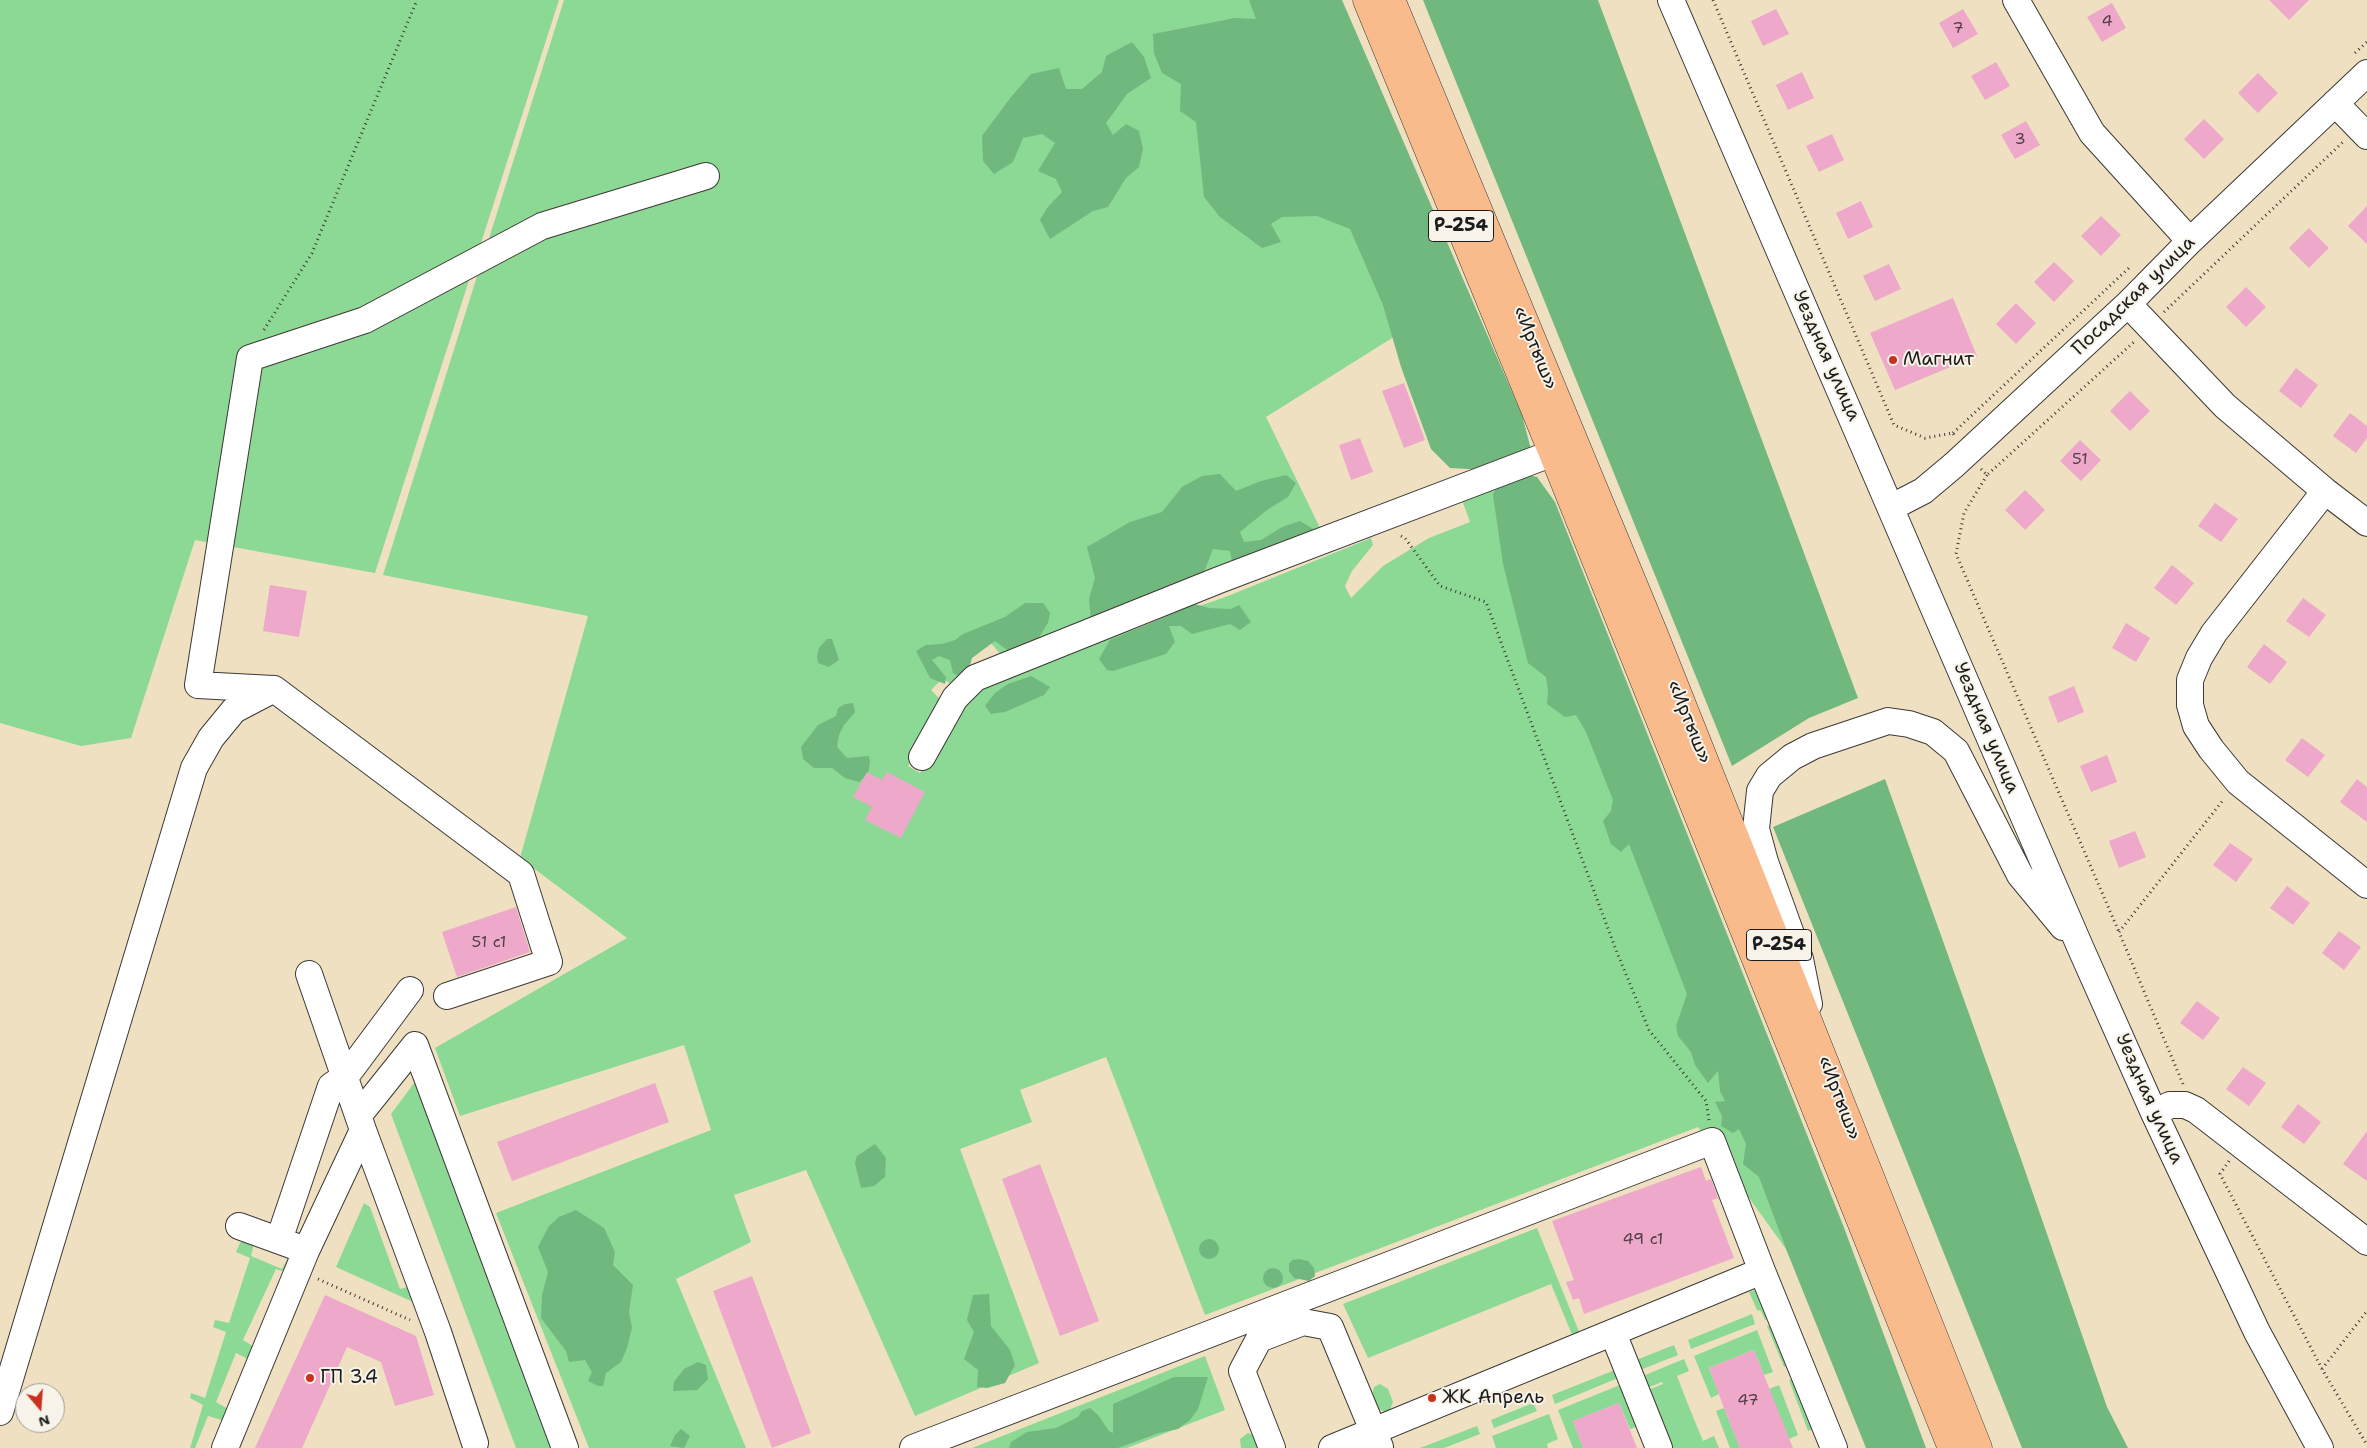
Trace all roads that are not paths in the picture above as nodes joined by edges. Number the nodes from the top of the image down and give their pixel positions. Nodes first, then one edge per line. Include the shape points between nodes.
1 (1367, 0) edge
2 (1391, 0) edge
3 (1671, 0) edge
4 (2016, 0) edge
5 (2367, 73) edge
6 (2335, 103) junction
7 (2363, 131) edge
8 (706, 176) dead end
9 (2190, 241) junction
10 (2128, 304) junction
11 (1553, 453) junction
12 (2325, 491) junction
13 (1892, 506) junction
14 (2367, 523) edge
15 (274, 689) junction
16 (922, 758) dead end
17 (2367, 885) edge
18 (2081, 949) junction
19 (309, 974) dead end
20 (410, 990) dead end
21 (447, 996) dead end
22 (1816, 1037) junction
23 (345, 1077) junction
24 (2154, 1113) junction
25 (361, 1123) junction
26 (239, 1226) dead end
27 (279, 1240) junction
28 (2367, 1242) edge
29 (302, 1261) junction
30 (1762, 1271) junction
31 (1613, 1333) junction
32 (0, 1412) edge
33 (1377, 1440) edge
34 (471, 1446) edge
35 (225, 1448) edge
36 (565, 1448) edge
37 (913, 1448) edge
38 (1272, 1448) edge
39 (1332, 1448) edge
40 (1659, 1448) edge
41 (1834, 1448) edge
42 (1952, 1448) edge
43 (1978, 1448) edge
44 (2320, 1448) edge

1 - 11 highway, «Иртыш» / Р-254
2 - 22 highway, «Иртыш» / Р-254 via 1657,642
3 - 13 street, Уездная улица
4 - 9 street via 2092,133
5 - 6 street, Посадская улица
6 - 7 street
6 - 9 street, Посадская улица
8 - 15 street via 542,226 365,320 250,358 198,685
9 - 10 street, Посадская улица
10 - 12 street via 2225,406
10 - 13 street, Посадская улица via 1923,491
11 - 16 street via 975,678 955,698
11 - 42 highway, «Иртыш» / Р-254
12 - 14 street
12 - 17 street via 2214,634 2190,680 2190,705 2196,726 2210,749 2238,782
13 - 18 street, Уездная улица
15 - 21 street via 521,874 549,962
15 - 32 street via 234,710 211,738 194,768
18 - 22 street via 2020,875 1956,752 1933,732 1888,720 1813,746 1792,757 1769,776 1760,791 1757,809 1759,838 1800,959
18 - 24 street, Уездная улица
19 - 23 street
20 - 23 street
22 - 43 highway, «Иртыш» / Р-254
23 - 25 street
23 - 27 street via 331,1086
24 - 28 street via 2170,1105 2185,1105 2196,1110
24 - 44 street, Уездная улица via 2257,1332
25 - 29 street
25 - 34 street via 438,1332
25 - 36 street via 415,1045
26 - 27 street
27 - 29 street
29 - 35 street
30 - 31 street
30 - 37 street via 1712,1140
30 - 41 street
31 - 33 street
31 - 40 street
33 - 38 street via 1330,1327 1303,1322 1259,1339 1242,1371
33 - 39 street

